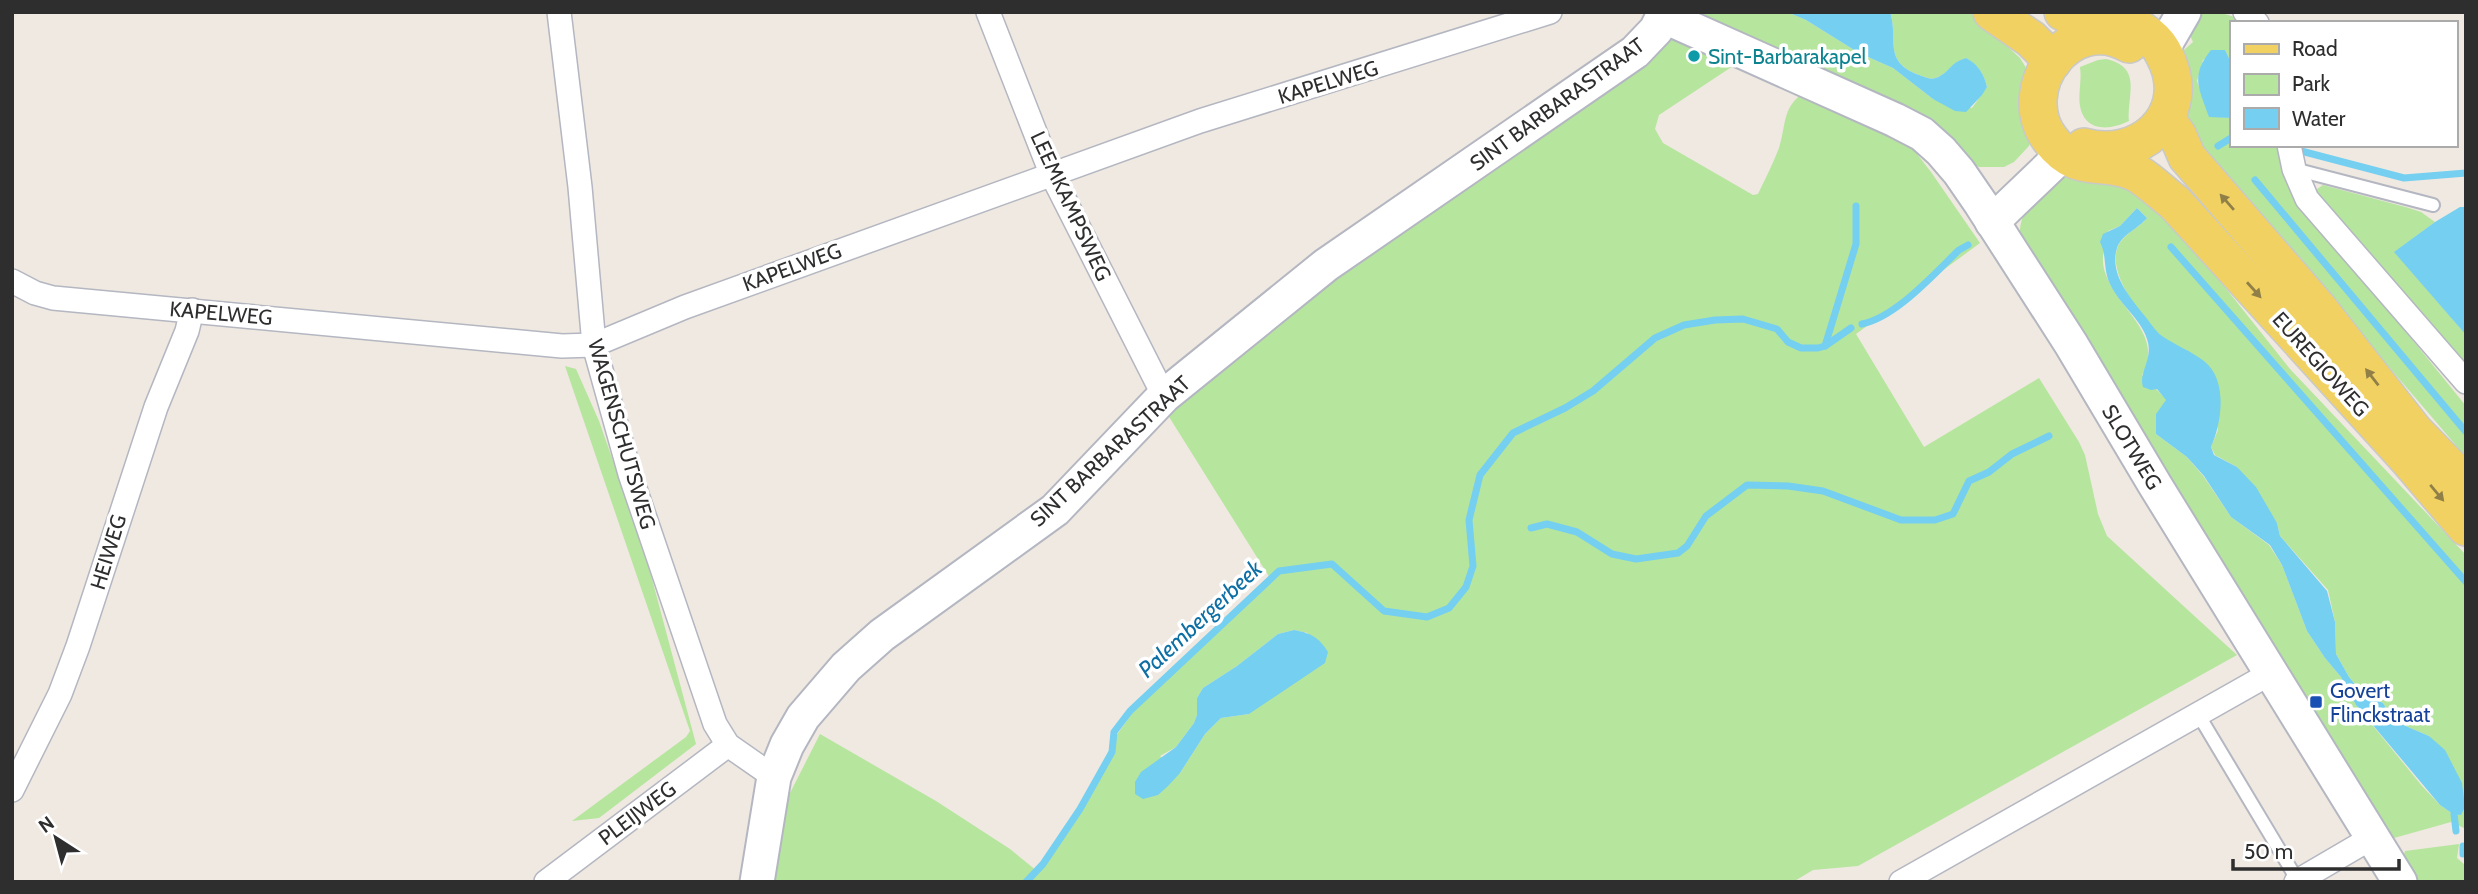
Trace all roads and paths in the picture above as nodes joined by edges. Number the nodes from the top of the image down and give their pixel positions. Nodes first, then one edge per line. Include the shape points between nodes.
1 (559, 12) edge
2 (988, 12) edge
3 (1550, 12) edge
4 (2040, 12) edge
5 (2184, 12) edge
6 (1660, 14) edge
7 (1995, 15) edge
8 (2146, 34) edge
9 (2064, 42) edge
10 (2143, 141) junction
11 (2063, 145) junction
12 (2289, 147) edge
13 (2294, 169) junction
14 (1051, 173) junction
15 (2433, 205) dead end
16 (1986, 213) junction
17 (12, 281) edge
18 (191, 310) junction
19 (594, 345) junction
20 (2466, 382) edge
21 (1164, 396) junction
22 (2466, 484) edge
23 (2466, 527) edge
24 (2271, 673) junction
25 (2198, 714) junction
26 (728, 745) junction
27 (774, 777) junction
28 (12, 790) edge
29 (2373, 837) junction
30 (2297, 881) edge
31 (546, 882) edge
32 (757, 882) edge
33 (1901, 882) edge
34 (2400, 882) edge

1 - 19 street, WAGENSCHUTSWEG
2 - 14 street, LEEMKAMPSWEG
3 - 14 street, KAPELWEG via 1200,121
4 - 9 main road via 2060,30
5 - 8 street
6 - 16 street, SLOTWEG via 1922,134 1950,160
6 - 21 street, SINT BARBARASTRAAT via 1656,30 1635,52 1326,265
7 - 9 main road
8 - 9 main road via 2113,21
8 - 10 main road via 2144,57 2154,86
9 - 11 main road via 2038,93 2043,126
10 - 11 main road via 2085,164
22 -> 10 main road, EUREGIOWEG via 2414,431 2318,308 2187,157 2168,145
10 -> 23 main road, EUREGIOWEG via 2134,171 2175,203
11 - 16 street
12 - 13 street
13 - 15 lane
13 - 20 street via 2306,199
14 - 19 street, KAPELWEG via 685,307
14 - 21 street, LEEMKAMPSWEG
16 - 24 street, SLOTWEG
17 - 18 street, KAPELWEG via 53,298
18 - 19 street, KAPELWEG via 562,346
18 - 28 street, HEIWEG via 60,695
19 - 26 street, WAGENSCHUTSWEG via 676,613 715,724
21 - 27 street, SINT BARBARASTRAAT via 1055,510 882,635 846,667 803,717
24 - 25 street
24 - 29 street, SLOTWEG
25 - 30 lane
25 - 33 street
26 - 27 street, WAGENSCHUTSWEG
26 - 31 street, PLEIJWEG
27 - 32 street, SINT BARBARASTRAAT
29 - 30 street
29 - 34 street, SLOTWEG

